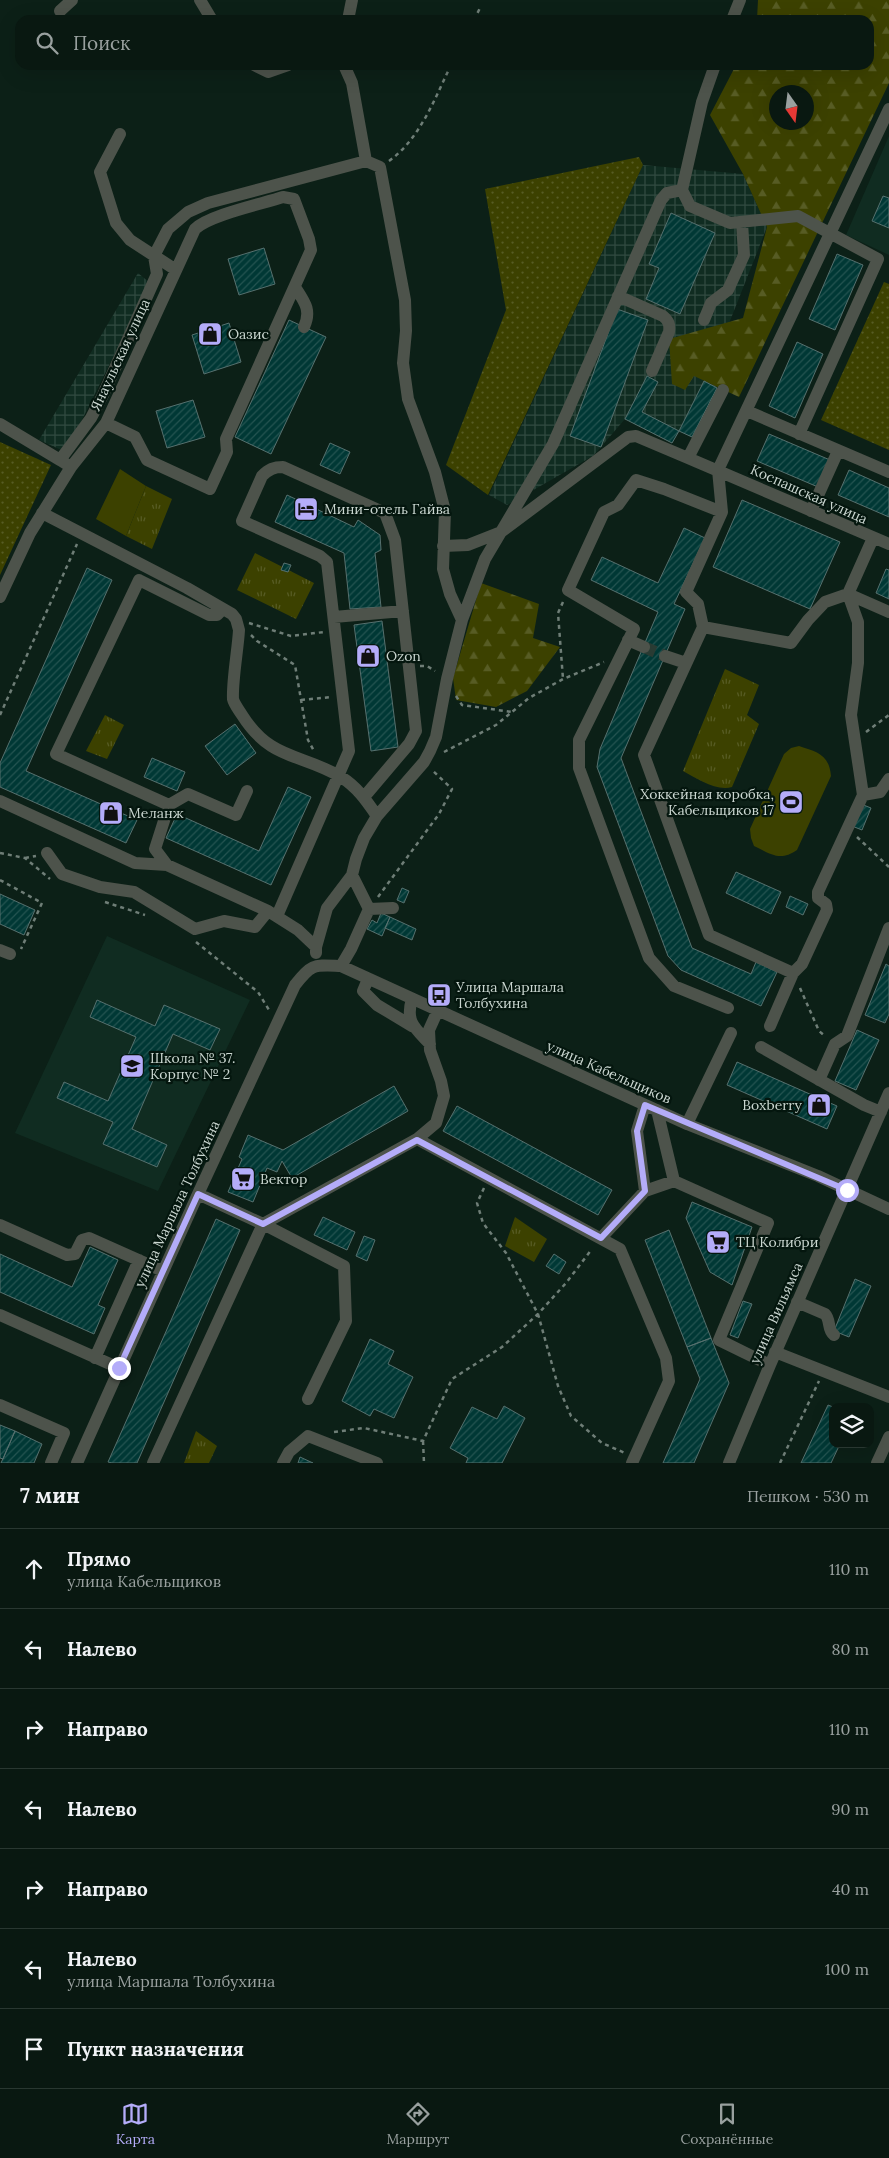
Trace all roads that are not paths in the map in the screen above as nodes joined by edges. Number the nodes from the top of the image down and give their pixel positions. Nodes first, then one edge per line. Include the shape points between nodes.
1 (72, 0) edge
2 (200, 0) edge
3 (352, 0) edge
4 (740, 0) edge
5 (60, 11) dead end
6 (209, 15) edge
7 (349, 15) edge
8 (734, 15) edge
9 (346, 70) edge
10 (714, 70) edge
11 (889, 109) edge
12 (120, 134) dead end
13 (366, 161) junction
14 (682, 190) junction
15 (208, 203) junction
16 (206, 222) junction
17 (742, 222) junction
18 (830, 233) junction
19 (154, 256) junction
20 (176, 270) junction
21 (295, 287) junction
22 (618, 296) junction
23 (704, 320) dead end
24 (304, 327) dead end
25 (652, 371) dead end
26 (723, 390) dead end
27 (747, 411) junction
28 (106, 422) junction
29 (0, 424) edge
30 (799, 434) junction
31 (838, 451) junction
32 (688, 458) junction
33 (65, 464) junction
34 (718, 470) junction
35 (889, 472) edge
36 (811, 511) junction
37 (722, 512) junction
38 (42, 513) junction
39 (501, 532) junction
40 (873, 538) junction
41 (889, 544) edge
42 (442, 546) junction
43 (848, 594) junction
44 (0, 597) edge
45 (223, 609) junction
46 (403, 611) junction
47 (889, 612) edge
48 (334, 617) junction
49 (462, 620) junction
50 (703, 627) junction
51 (628, 640) junction
52 (644, 647) tunnel mouth
53 (665, 656) tunnel mouth
54 (686, 662) junction
55 (339, 776) junction
56 (889, 779) edge
57 (247, 791) dead end
58 (863, 795) junction
59 (364, 796) junction
60 (0, 801) edge
61 (169, 805) junction
62 (376, 816) junction
63 (47, 853) dead end
64 (167, 865) junction
65 (352, 875) junction
66 (393, 908) dead end
67 (369, 909) junction
68 (272, 914) junction
69 (889, 928) edge
70 (316, 947) junction
71 (316, 965) junction
72 (341, 966) junction
73 (793, 973) junction
74 (368, 979) junction
75 (412, 999) junction
76 (728, 1008) dead end
77 (438, 1010) junction
78 (412, 1026) junction
79 (770, 1026) dead end
80 (731, 1033) dead end
81 (430, 1044) junction
82 (761, 1047) dead end
83 (819, 1080) junction
84 (889, 1094) edge
85 (645, 1105) junction
86 (657, 1110) junction
87 (881, 1112) junction
88 (687, 1124) junction
89 (417, 1140) junction
90 (674, 1181) junction
91 (847, 1190) junction
92 (645, 1191) junction
93 (198, 1194) junction
94 (889, 1209) edge
95 (263, 1224) junction
96 (0, 1225) edge
97 (601, 1238) junction
98 (139, 1260) junction
99 (163, 1271) junction
100 (798, 1302) junction
101 (0, 1315) edge
102 (834, 1335) dead end
103 (775, 1352) junction
104 (95, 1358) junction
105 (770, 1365) junction
106 (119, 1368) junction
107 (889, 1397) edge
108 (308, 1398) dead end
109 (0, 1405) edge
110 (889, 1436) edge
111 (634, 1460) edge
112 (51, 1463) edge
113 (77, 1463) edge
114 (153, 1463) edge
115 (283, 1463) edge
116 (377, 1463) edge
117 (729, 1463) edge
118 (877, 1463) edge

1 - 5 street
2 - 6 street
3 - 7 street
4 - 8 street
9 - 13 street via 352,83
10 - 14 street via 702,102
11 - 18 street
12 - 19 street via 100,172 116,222 130,240
13 - 15 street
13 - 42 street via 380,167 405,300 403,364 408,399 436,472 445,511
14 - 17 street via 690,206 696,210 730,223
14 - 22 street via 667,193 661,200
15 - 16 street
15 - 19 street via 188,212 168,230
16 - 20 street, Янаульская улица via 192,233
16 - 21 street via 283,197 294,199 311,244
17 - 18 street via 798,216
17 - 23 street via 744,255 728,290 711,303
18 - 27 street
18 - 30 street via 878,259
19 - 20 street
19 - 33 street via 157,274 103,396
20 - 28 street, Янаульская улица
21 - 24 street via 307,305 308,317
21 - 28 street via 226,439 227,452 210,489 147,460 135,437
22 - 25 street via 668,320 669,332
22 - 39 street via 553,444
26 - 32 street
27 - 30 street
27 - 34 street
28 - 33 street, Янаульская улица
29 - 33 street
30 - 31 street
31 - 35 street
31 - 36 street
32 - 34 street, Коспашская улица
32 - 39 street, Коспашская улица via 636,436 628,437
33 - 38 street, Янаульская улица
34 - 36 street, Коспашская улица
34 - 37 street
36 - 40 street, Коспашская улица
37 - 50 street via 686,592 698,604
37 - 51 street via 636,480 618,505 604,512 568,590 634,629
38 - 44 street, Янаульская улица
38 - 45 street
39 - 42 street via 468,545
39 - 49 street via 484,559
40 - 41 street, Коспашская улица
40 - 43 street
42 - 49 street via 443,570
43 - 47 street
43 - 50 street via 825,602 792,643
43 - 58 street via 858,622 858,664 851,715
45 - 55 street via 236,619 240,630 233,700 259,737 270,746
45 - 61 street via 217,615 209,615 139,580 56,754
46 - 48 street
46 - 48 street via 395,540 385,513 283,467 274,467 262,476 242,521 324,558 328,566
46 - 59 street via 416,731 409,744
48 - 55 street via 349,751
49 - 62 street via 436,737 424,762
50 - 54 street
51 - 52 street
51 - 76 street via 579,740 579,768 649,958 674,986
53 - 54 street
54 - 73 street via 644,755 709,934
55 - 59 street
55 - 68 street
56 - 58 street via 880,792
57 - 61 street via 236,815 188,794
58 - 73 street via 818,895 827,910 802,964
59 - 62 street
60 - 64 street via 135,863
61 - 64 street via 155,849
62 - 65 street via 364,838
63 - 68 street via 62,874 100,887 134,892 194,929 224,921 255,927
64 - 68 street
65 - 67 street
65 - 70 street via 327,908
66 - 67 street
67 - 72 street
68 - 70 street via 298,930
69 - 83 street via 847,1036 835,1044
70 - 71 street
71 - 72 street, улица Кабельщиков
71 - 93 street, улица Маршала Толбухина via 306,970 295,985
72 - 74 street, улица Кабельщиков
73 - 79 street
74 - 75 street, улица Кабельщиков
74 - 78 street via 363,991 377,1005
75 - 77 street, улица Кабельщиков
75 - 78 street via 408,1012
77 - 81 street via 429,1030
77 - 85 street, улица Кабельщиков
78 - 81 street
80 - 88 street
81 - 89 street via 444,1096 436,1122
82 - 83 street
83 - 87 street
84 - 87 street, улица Вильямса
85 - 86 street, улица Кабельщиков
85 - 92 street via 637,1131
86 - 88 street, улица Кабельщиков
86 - 90 street
87 - 91 street, улица Вильямса
88 - 91 street, улица Кабельщиков
89 - 95 street
89 - 97 street
90 - 92 street
90 - 105 street via 768,1223 719,1340
91 - 94 street, улица Кабельщиков
91 - 100 street, улица Вильямса
92 - 97 street
93 - 95 street
93 - 99 street, улица Маршала Толбухина
95 - 108 street via 344,1266 346,1321
95 - 114 street
96 - 98 street via 67,1255 75,1254 87,1237
97 - 111 street via 620,1248 666,1358 669,1381
98 - 99 street
98 - 104 street
99 - 106 street, улица Маршала Толбухина
100 - 102 street via 826,1314
100 - 103 street, улица Вильямса
101 - 104 street
103 - 105 street, улица Вильямса
103 - 107 street
104 - 106 street
105 - 117 street, улица Вильямса
106 - 113 street, улица Маршала Толбухина
109 - 112 street via 64,1433
110 - 118 street
115 - 116 street via 289,1452 308,1436

